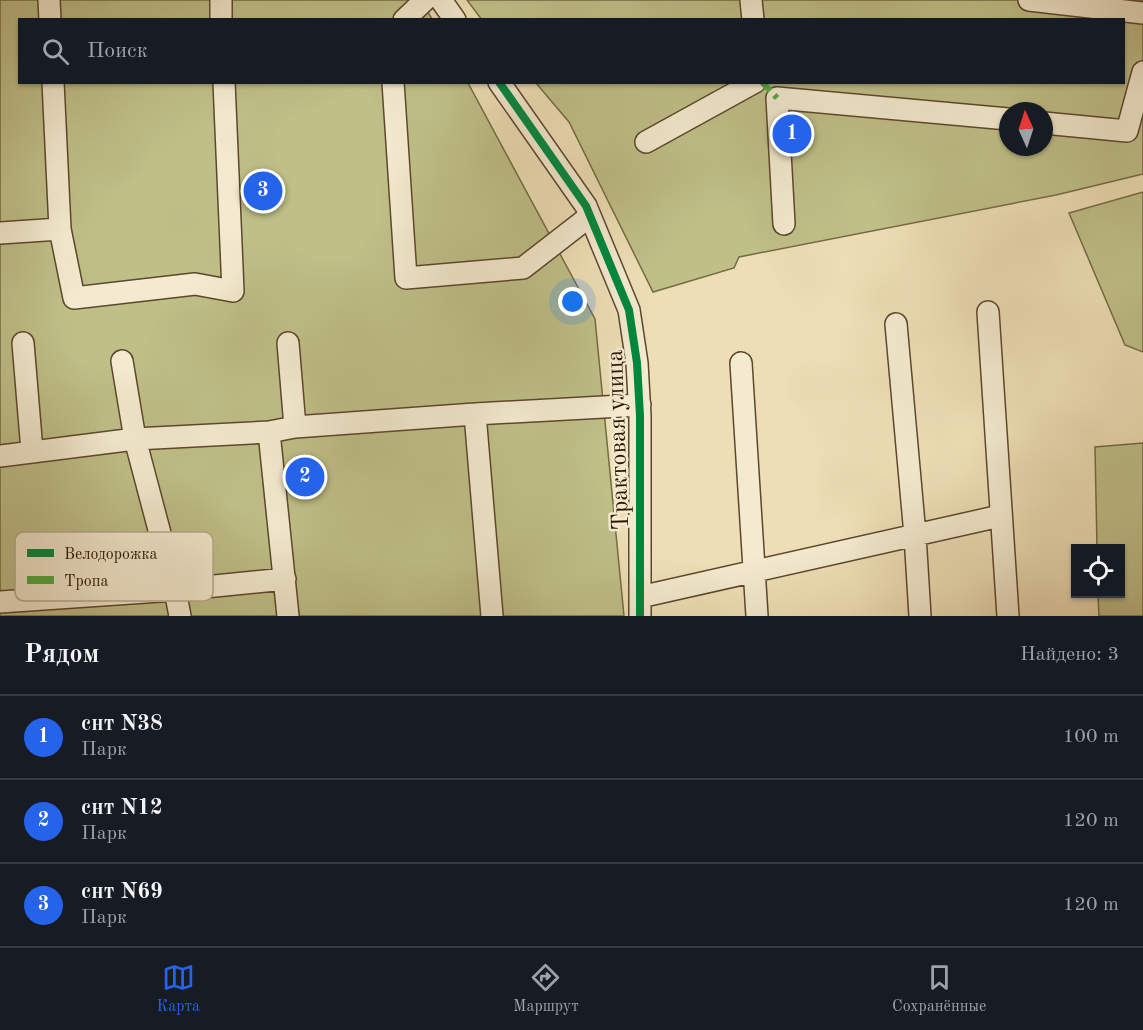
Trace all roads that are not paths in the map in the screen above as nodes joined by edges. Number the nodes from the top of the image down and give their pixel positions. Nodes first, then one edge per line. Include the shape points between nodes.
1 (49, 0) edge
2 (220, 0) edge
3 (425, 0) edge
4 (441, 0) edge
5 (751, 0) edge
6 (1029, 0) edge
7 (1143, 13) edge
8 (50, 18) edge
9 (221, 18) edge
10 (406, 18) edge
11 (454, 18) edge
12 (753, 18) edge
13 (1143, 72) edge
14 (53, 84) edge
15 (224, 84) edge
16 (393, 84) edge
17 (500, 84) edge
18 (751, 84) edge
19 (999, 119) edge
20 (1053, 124) edge
21 (646, 142) dead end
22 (590, 216) junction
23 (784, 224) dead end
24 (60, 229) junction
25 (0, 233) edge
26 (988, 312) dead end
27 (896, 324) dead end
28 (23, 343) dead end
29 (288, 343) dead end
30 (122, 361) dead end
31 (741, 363) dead end
32 (640, 405) junction
33 (475, 414) junction
34 (295, 427) junction
35 (269, 432) junction
36 (135, 440) junction
37 (32, 451) junction
38 (0, 456) edge
39 (1000, 516) junction
40 (160, 532) edge
41 (915, 535) junction
42 (754, 571) junction
43 (285, 579) junction
44 (213, 586) edge
45 (15, 601) edge
46 (177, 601) edge
47 (0, 602) edge
48 (640, 606) edge
49 (180, 616) edge
50 (288, 616) edge
51 (492, 616) edge
52 (757, 616) edge
53 (920, 616) edge
54 (1008, 616) edge

1 - 8 street
2 - 9 street
3 - 10 street
4 - 11 street
5 - 12 street
6 - 7 street
13 - 20 street via 1127,131
14 - 24 street
15 - 24 street via 233,291 195,284 74,298
16 - 22 street via 406,278 523,268
17 - 22 street, Трактовая улица
18 - 21 street
19 - 23 street via 777,98
22 - 32 street, Трактовая улица via 628,310
24 - 25 street
26 - 39 street
27 - 41 street
28 - 37 street
29 - 34 street
30 - 36 street
31 - 42 street
32 - 33 street
32 - 48 street, Трактовая улица
33 - 34 street
33 - 51 street
34 - 35 street
35 - 36 street
35 - 43 street
36 - 37 street
36 - 40 street
37 - 38 street
39 - 41 street
39 - 54 street
41 - 42 street
41 - 53 street
42 - 48 street
42 - 52 street
43 - 44 street
43 - 50 street
45 - 47 street
46 - 49 street

